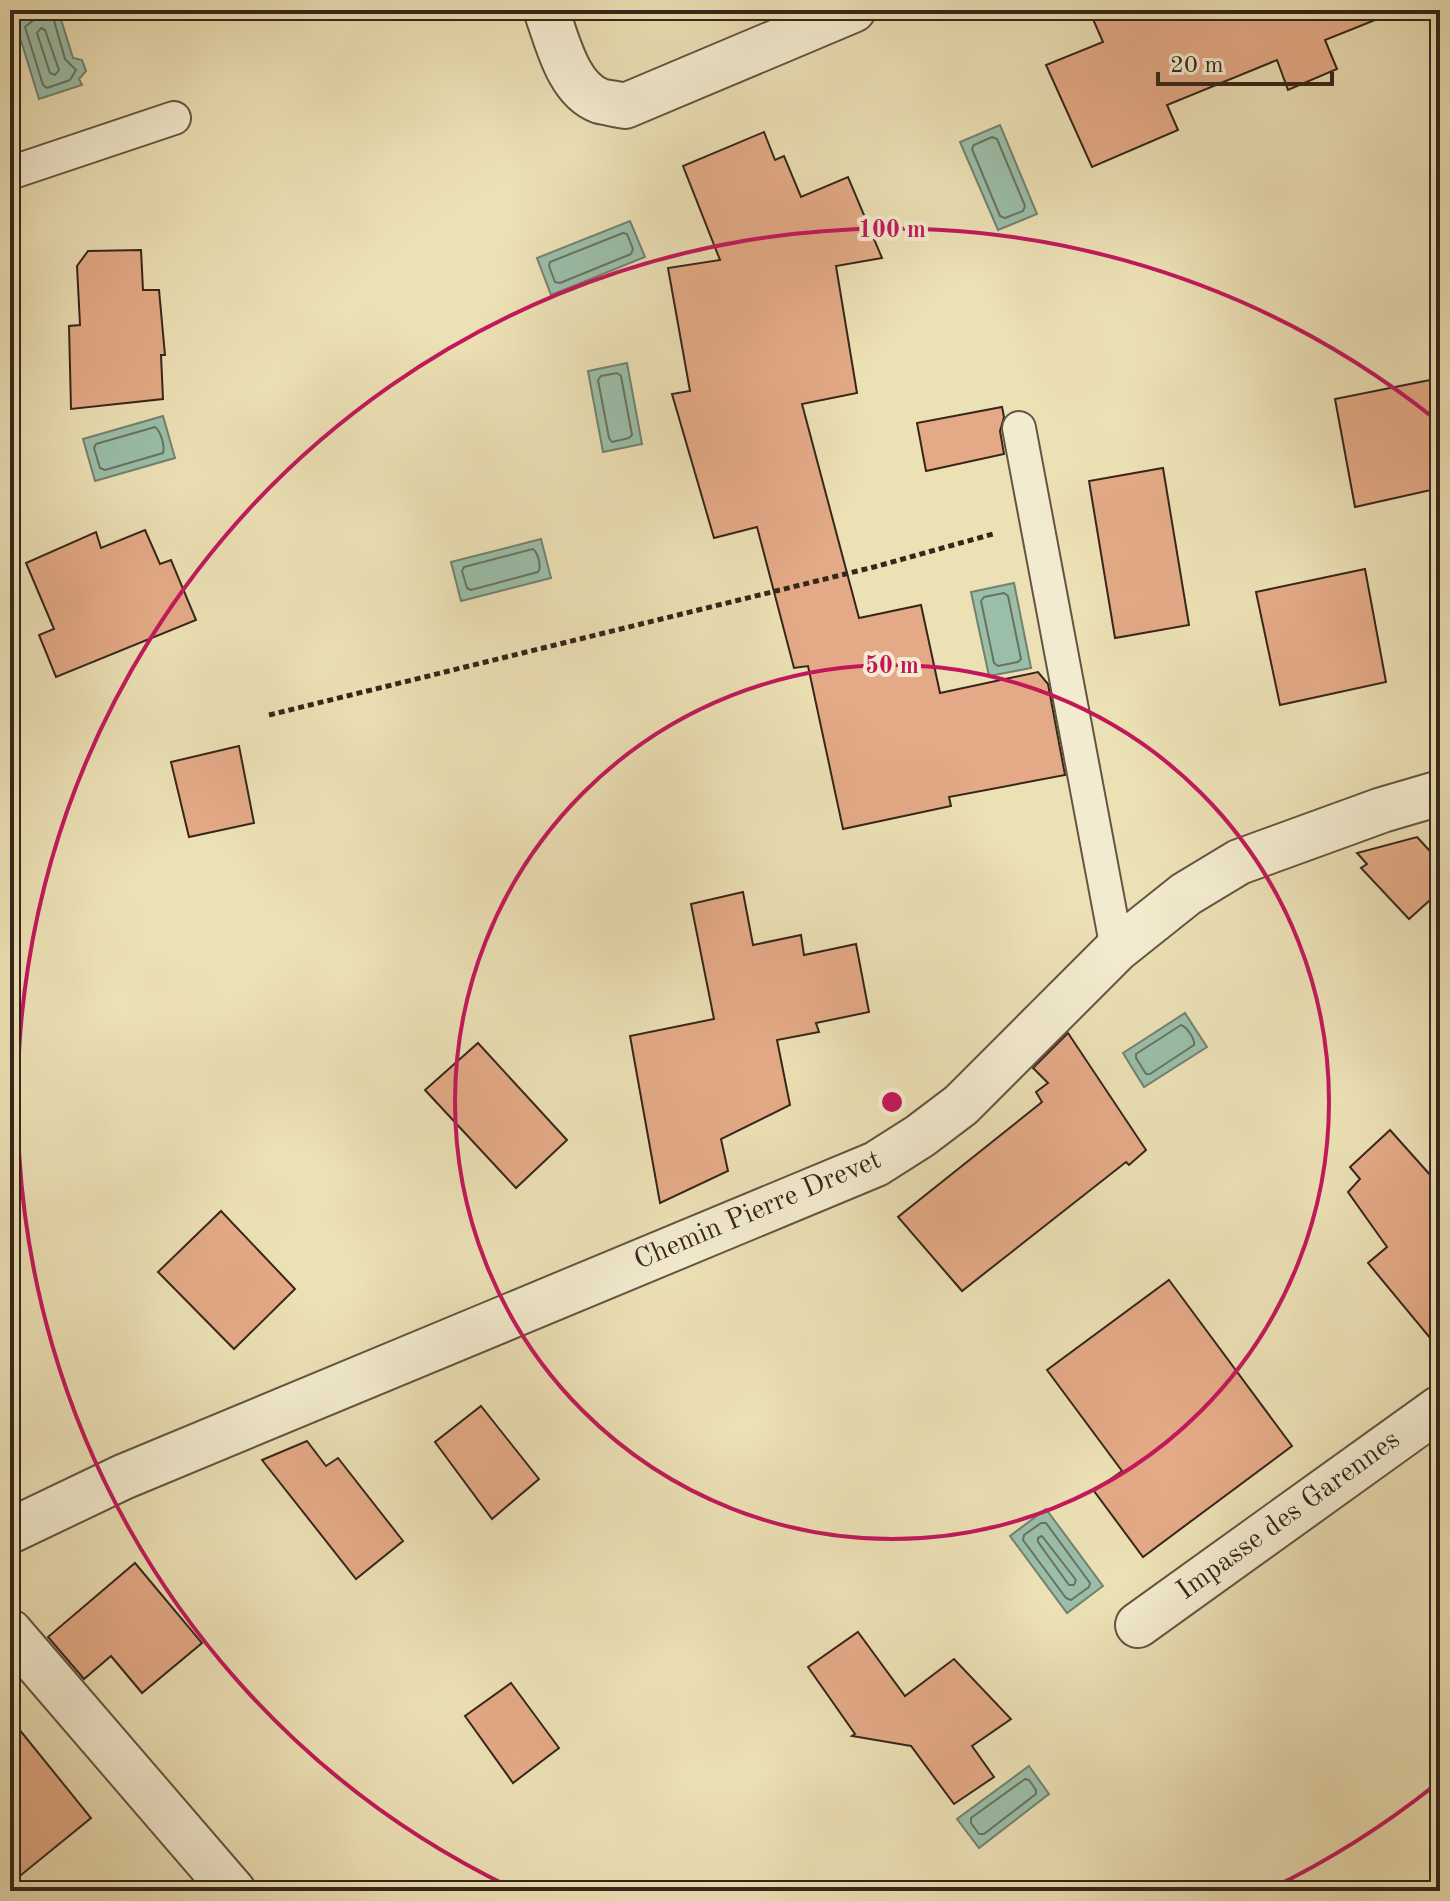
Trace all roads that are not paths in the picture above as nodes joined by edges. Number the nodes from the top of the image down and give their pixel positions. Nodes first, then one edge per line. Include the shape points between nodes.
1 (546, 10) edge
2 (853, 10) edge
3 (174, 118) dead end
4 (10, 173) edge
5 (1019, 428) dead end
6 (1436, 799) edge
7 (1117, 949) junction
8 (1440, 1408) edge
9 (10, 1531) edge
10 (1138, 1625) dead end
11 (10, 1632) edge
12 (233, 1891) edge

1 - 2 street via 578,84 597,100 625,106
3 - 4 lane
5 - 7 lane
6 - 7 street, Chemin Pierre Drevet via 1239,862 1186,894
7 - 9 street, Chemin Pierre Drevet via 961,1105 876,1164 123,1477
8 - 10 street, Impasse des Garennes
11 - 12 street

